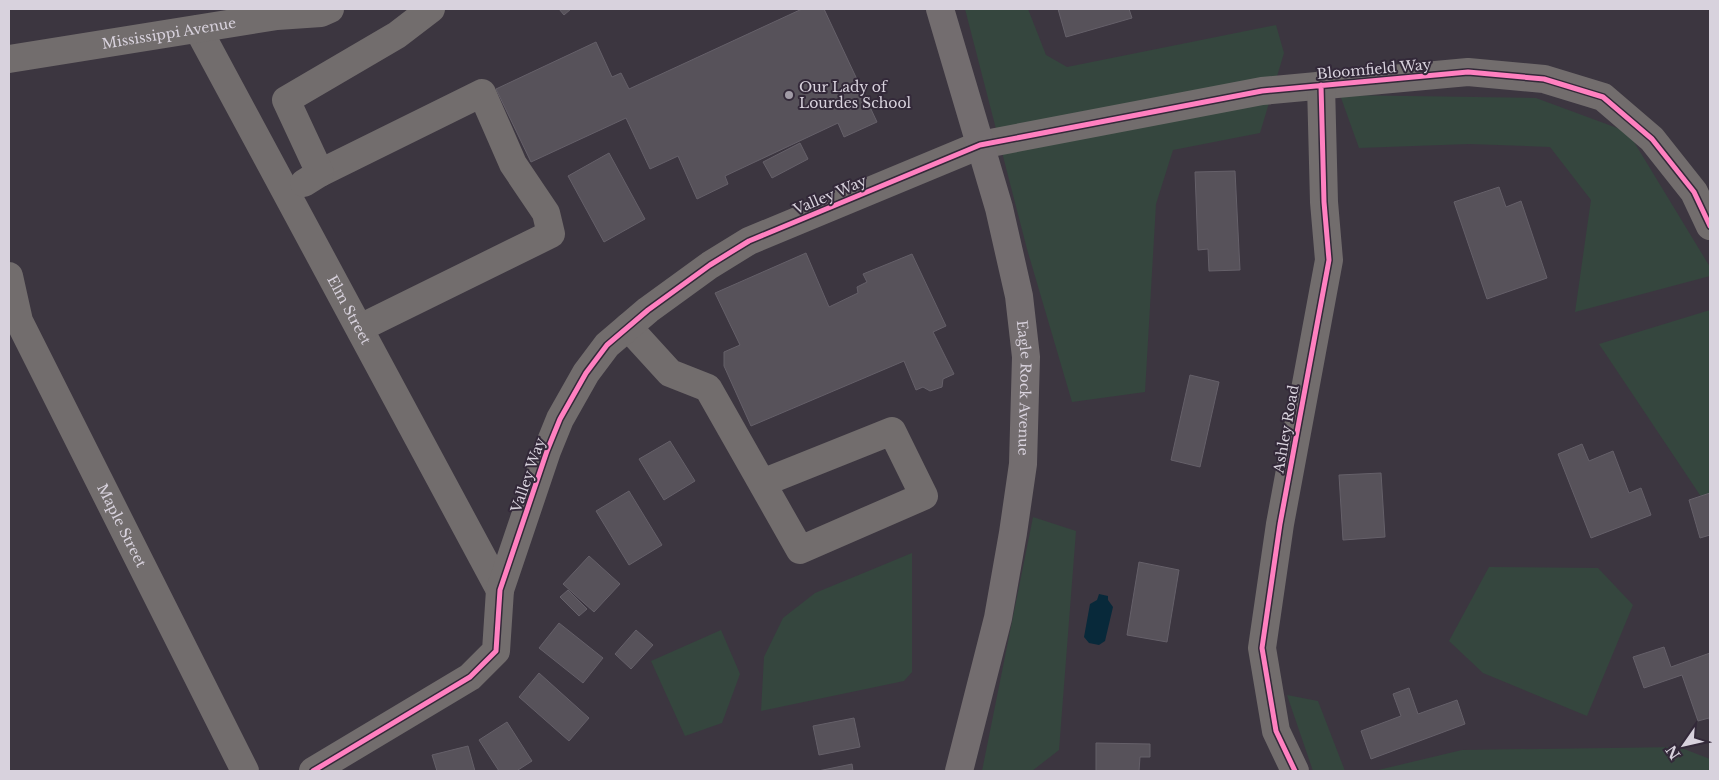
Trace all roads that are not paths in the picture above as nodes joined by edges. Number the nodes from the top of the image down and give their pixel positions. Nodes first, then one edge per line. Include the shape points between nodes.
1 (330, 9) edge
2 (431, 9) edge
3 (940, 9) edge
4 (277, 12) edge
5 (198, 29) junction
6 (9, 59) edge
7 (1321, 85) junction
8 (980, 145) junction
9 (320, 173) junction
10 (288, 194) junction
11 (1710, 226) edge
12 (9, 276) edge
13 (628, 327) junction
14 (360, 328) junction
15 (762, 483) junction
16 (500, 590) junction
17 (245, 771) edge
18 (313, 771) edge
19 (959, 771) edge
20 (1295, 771) edge

1 - 4 street, Mississippi Avenue via 321,13
2 - 9 street via 398,35 286,100
3 - 8 main road, Eagle Rock Avenue
4 - 5 street, Mississippi Avenue
5 - 6 street, Mississippi Avenue
5 - 10 street, Elm Street
7 - 8 street, Bloomfield Way via 1262,91
7 - 11 street, Bloomfield Way via 1468,72 1544,79 1603,96 1652,139 1694,192
7 - 20 street, Ashley Road via 1329,260 1280,524 1262,648 1276,731
8 - 13 street, Valley Way via 749,241
8 - 19 main road, Eagle Rock Avenue via 999,208 1020,305 1026,357 1024,454 998,618
9 - 10 street
9 - 14 street via 482,93 513,164 546,212 551,234
10 - 14 street, Elm Street
12 - 17 street, Maple Street via 19,321
13 - 15 street via 670,373 708,388
13 - 16 street, Valley Way via 607,345 586,373 560,419
14 - 16 street, Elm Street
15 - 15 street via 800,550 924,496 892,431
16 - 18 street, Valley Way via 496,651 470,677

